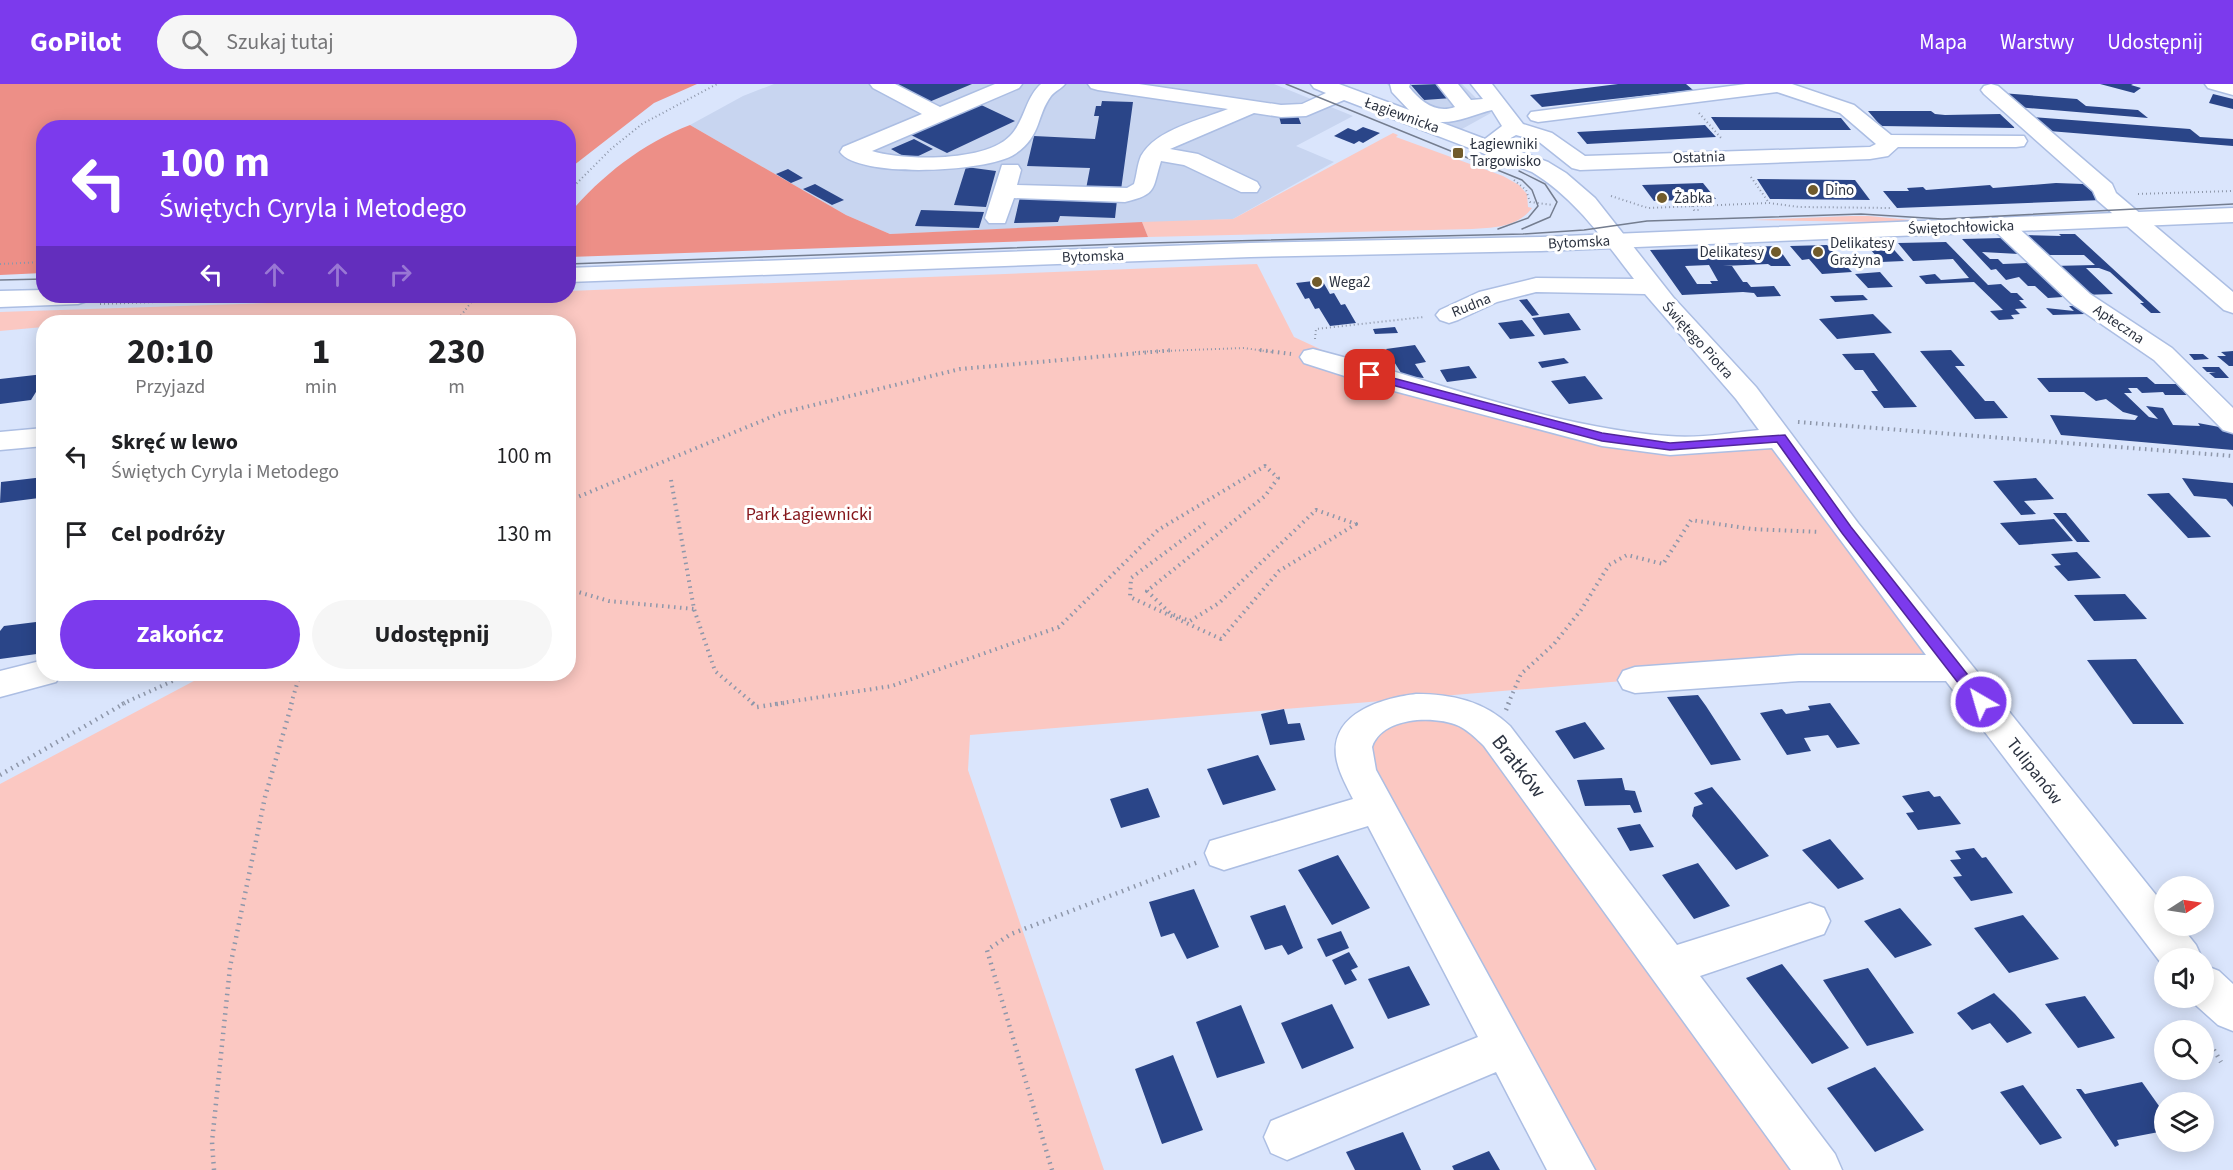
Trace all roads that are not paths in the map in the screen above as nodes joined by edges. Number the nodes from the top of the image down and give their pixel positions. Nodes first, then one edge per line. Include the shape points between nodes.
1 (880, 84) edge
2 (1012, 84) edge
3 (1055, 84) edge
4 (1098, 84) edge
5 (1320, 84) edge
6 (1401, 84) edge
7 (1447, 84) edge
8 (1481, 84) edge
9 (2215, 84) edge
10 (1775, 85) edge
11 (1150, 88) edge
12 (2233, 89) edge
13 (1991, 90) dead end
14 (1342, 93) junction
15 (1500, 104) junction
16 (1466, 106) junction
17 (1251, 107) junction
18 (937, 114) junction
19 (1538, 116) dead end
20 (1513, 128) junction
21 (1018, 139) junction
22 (1886, 141) junction
23 (2016, 141) dead end
24 (1484, 145) junction
25 (1155, 153) junction
26 (1249, 187) dead end
27 (1004, 191) junction
28 (2233, 215) edge
29 (997, 218) dead end
30 (2137, 220) junction
31 (2004, 226) junction
32 (1618, 240) junction
33 (576, 276) edge
34 (1652, 287) junction
35 (0, 299) edge
36 (36, 299) edge
37 (2233, 305) edge
38 (1449, 315) road end
39 (1313, 357) road end
40 (2233, 424) edge
41 (1788, 430) junction
42 (36, 438) edge
43 (5, 448) edge
44 (1954, 668) junction
45 (36, 675) edge
46 (1635, 681) dead end
47 (0, 684) edge
48 (1377, 808) junction
49 (1224, 852) road end
50 (1810, 921) dead end
51 (2174, 948) edge
52 (1669, 966) junction
53 (2214, 994) edge
54 (2233, 1011) edge
55 (1506, 1047) junction
56 (1287, 1137) dead end
57 (1572, 1170) edge
58 (1820, 1170) edge

1 - 18 street
2 - 18 street
3 - 21 street via 1042,93 1028,127
4 - 11 street
5 - 14 street, Łagiewnicka
6 - 16 street via 1399,88 1414,107 1428,113 1456,114
7 - 16 street
8 - 15 street
9 - 12 street
10 - 19 street
10 - 22 street via 1846,109
11 - 17 street
13 - 30 street
14 - 17 street via 1306,110
14 - 24 street, Łagiewnicka
15 - 16 street
15 - 20 street
17 - 25 street via 1170,140
18 - 21 street via 851,152 891,163 969,163 1000,154
20 - 22 street, Ostatnia via 1545,137 1580,163 1619,182 1707,177 1690,157 1870,153 1885,149
20 - 24 street
21 - 27 street
22 - 23 street
24 - 32 street via 1558,177 1587,203
25 - 26 street via 1190,159
25 - 27 street via 1146,186 1138,193
27 - 29 street
28 - 30 street, Świętochłowicka
30 - 31 street, Świętochłowicka
30 - 37 street
31 - 32 street, Świętochłowicka
31 - 40 street, Apteczna via 2081,300 2163,354
32 - 33 street, Bytomska
32 - 34 street, Świętego Piotra
34 - 38 street, Rudna via 1536,285 1488,297
34 - 41 street, Świętego Piotra via 1746,393
35 - 36 street
39 - 41 street via 1602,437 1670,446
41 - 44 street, Tulipanów via 1847,530
42 - 43 street
44 - 46 street via 1799,668
44 - 51 street, Tulipanów
45 - 47 street
48 - 49 street
48 - 52 street, Bratków via 1354,761 1354,746 1369,722 1401,710 1440,707 1485,724
48 - 55 street, Bratków
50 - 52 street
52 - 58 street, Bratków
53 - 54 street
55 - 56 street
55 - 57 street, Bratków

